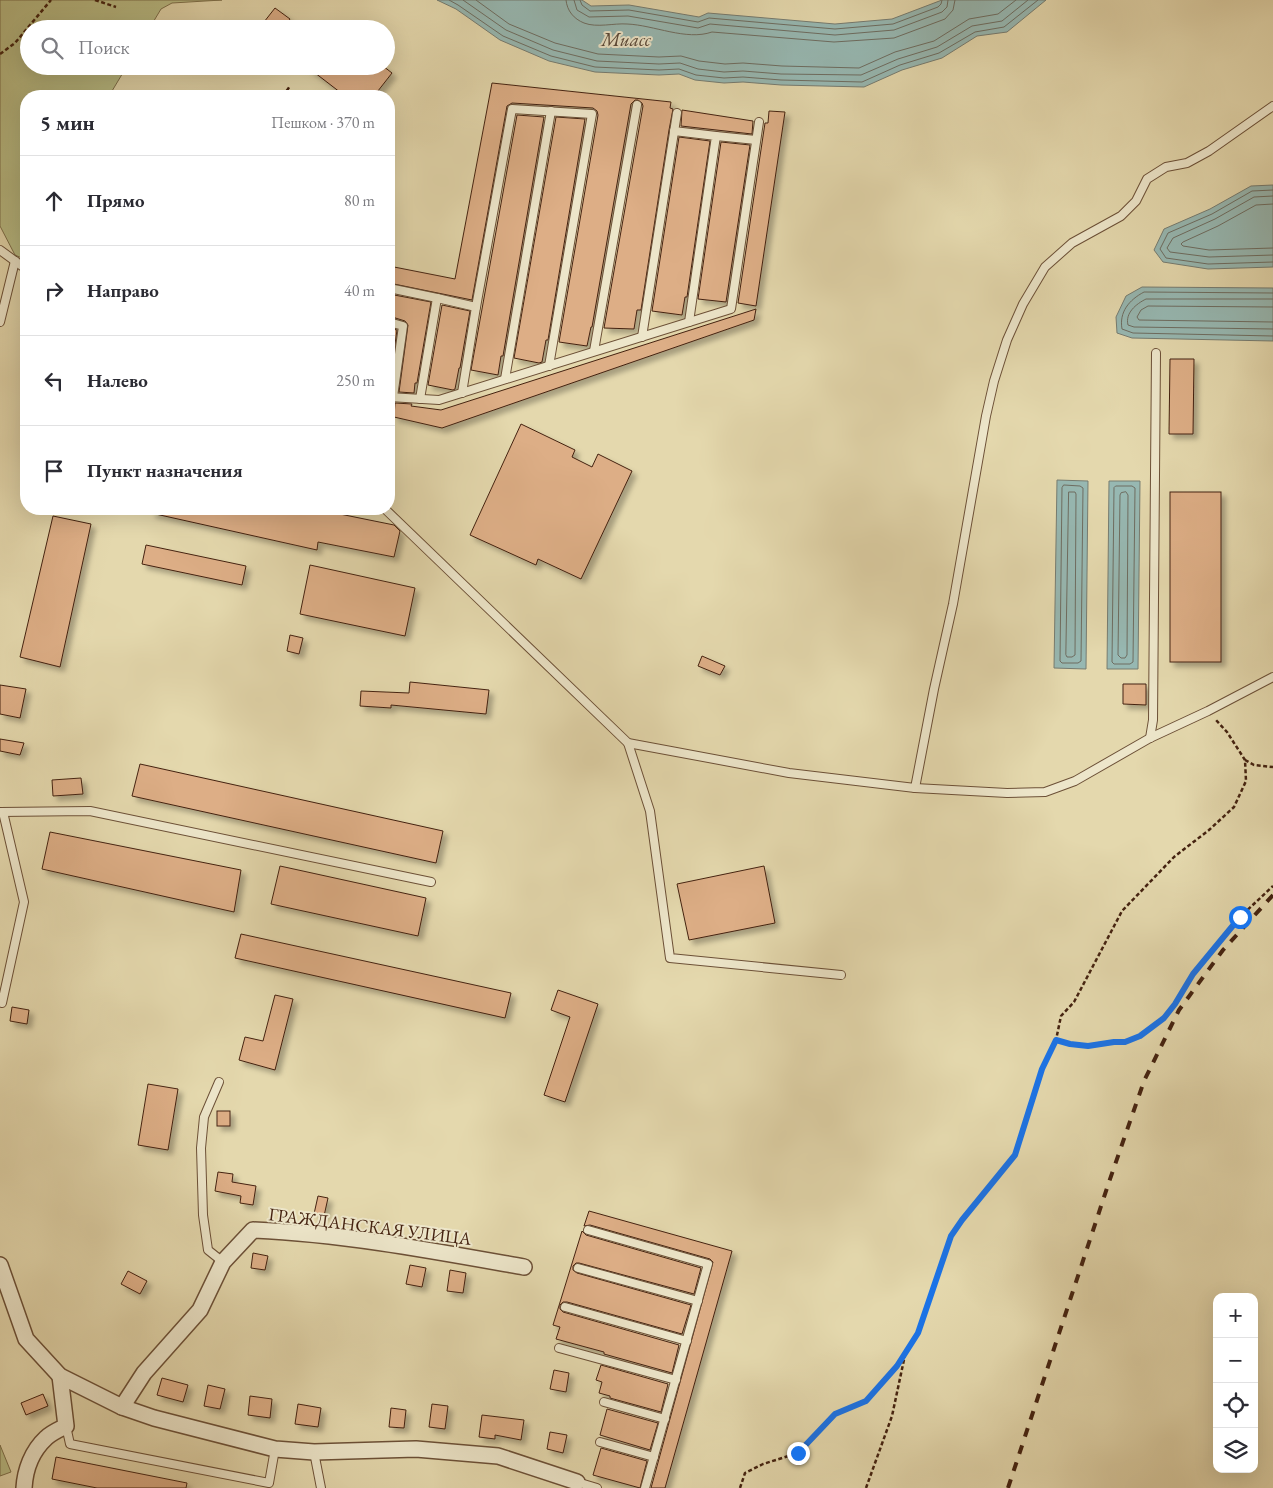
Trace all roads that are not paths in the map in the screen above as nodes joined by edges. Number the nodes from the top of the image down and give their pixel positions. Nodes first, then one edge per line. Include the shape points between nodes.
1 (637, 105) dead end
2 (1273, 106) edge
3 (551, 111) junction
4 (677, 113) dead end
5 (759, 122) dead end
6 (674, 131) junction
7 (716, 136) junction
8 (756, 140) junction
9 (0, 250) edge
10 (15, 261) junction
11 (20, 265) edge
12 (395, 289) edge
13 (437, 298) junction
14 (476, 307) junction
15 (0, 322) edge
16 (689, 322) junction
17 (395, 324) edge
18 (642, 337) junction
19 (594, 352) junction
20 (1156, 353) dead end
21 (395, 360) edge
22 (549, 366) junction
23 (505, 380) junction
24 (462, 393) junction
25 (395, 397) edge
26 (420, 399) junction
27 (391, 515) edge
28 (1273, 677) edge
29 (1150, 738) junction
30 (628, 743) junction
31 (915, 788) junction
32 (2, 812) edge
33 (431, 882) dead end
34 (841, 975) dead end
35 (2, 1003) dead end
36 (219, 1082) dead end
37 (588, 1230) dead end
38 (223, 1262) junction
39 (0, 1265) edge
40 (524, 1267) dead end
41 (578, 1268) dead end
42 (698, 1301) junction
43 (565, 1307) dead end
44 (686, 1341) junction
45 (559, 1348) dead end
46 (60, 1376) junction
47 (676, 1380) junction
48 (604, 1402) dead end
49 (122, 1407) junction
50 (665, 1419) junction
51 (66, 1426) junction
52 (600, 1442) dead end
53 (275, 1449) junction
54 (314, 1452) junction
55 (654, 1457) junction
56 (577, 1482) joint
57 (24, 1488) edge
58 (321, 1488) edge
59 (597, 1488) edge
60 (645, 1488) edge

1 - 19 lane
2 - 31 lane via 1209,151 1188,163 1166,167 1147,180 1136,201 1121,216 1072,243 1045,267 1023,304 1007,340 988,407 953,604
3 - 14 lane via 512,109
3 - 22 lane via 592,114
3 - 23 lane
4 - 6 lane
5 - 8 lane
6 - 7 lane
6 - 18 lane
7 - 8 lane
7 - 16 lane
8 - 16 lane via 731,309
9 - 10 lane
10 - 11 lane
10 - 15 lane
12 - 13 lane
13 - 14 lane
13 - 26 lane
14 - 24 lane
16 - 18 lane
17 - 21 lane via 403,326
18 - 19 lane
19 - 22 lane
20 - 29 lane via 1153,720
22 - 23 lane
23 - 24 lane
24 - 26 lane via 439,400
25 - 26 lane
27 - 30 lane
28 - 29 lane
29 - 31 lane via 1075,781 1045,792
30 - 31 lane via 789,773
30 - 34 lane via 650,811 670,958
32 - 33 lane via 90,811
32 - 35 lane via 24,902
36 - 38 lane via 204,1117 201,1148 203,1215 208,1250
37 - 42 lane via 708,1264
38 - 40 street, ГРАЖДАНСКАЯ УЛИЦА via 253,1230 302,1232
38 - 49 street, ГРАЖДАНСКАЯ УЛИЦА via 200,1310 144,1373
39 - 46 street via 26,1339
41 - 42 lane
42 - 44 lane
43 - 44 lane
44 - 47 lane
45 - 47 lane
46 - 49 street
46 - 51 street
47 - 50 lane
48 - 50 lane
49 - 53 street
50 - 55 lane
51 - 53 lane via 70,1444 269,1483
51 - 57 street via 46,1437 34,1453 25,1475
52 - 55 lane
53 - 54 street
54 - 56 street via 416,1449 498,1456
54 - 58 lane
55 - 60 lane
56 - 59 lane

